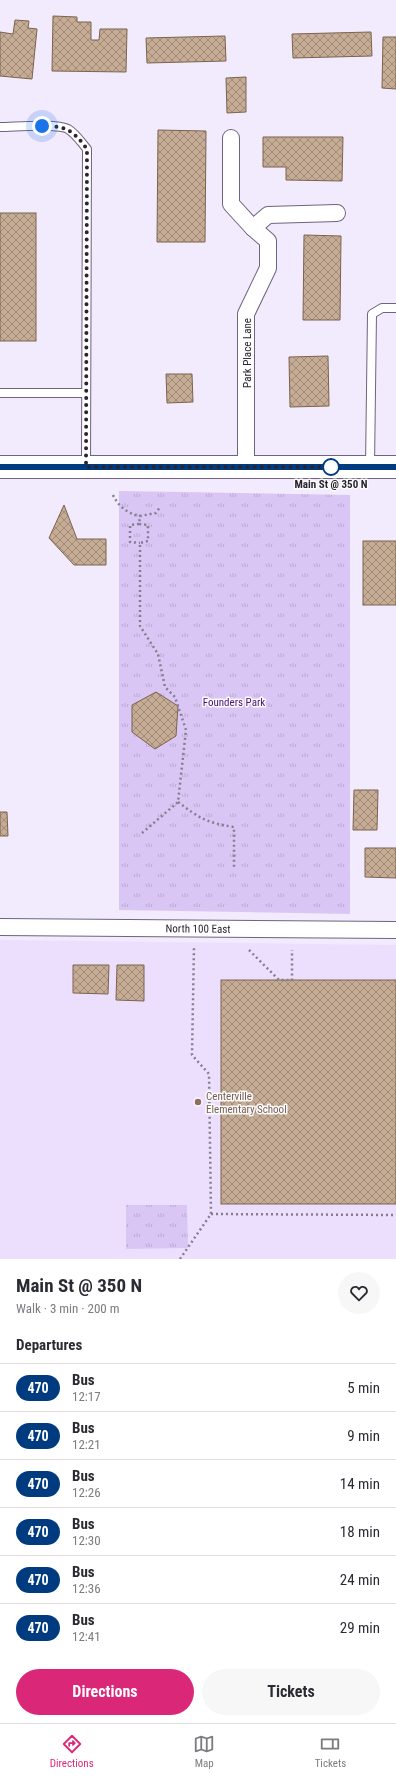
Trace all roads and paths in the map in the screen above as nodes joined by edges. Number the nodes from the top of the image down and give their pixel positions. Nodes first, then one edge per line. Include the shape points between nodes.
1 (0, 127) edge
2 (231, 138) dead end
3 (337, 213) dead end
4 (253, 228) junction
5 (396, 308) edge
6 (0, 393) edge
7 (86, 393) junction
8 (246, 466) junction
9 (86, 467) junction
10 (396, 467) edge
11 (0, 468) edge
12 (370, 468) junction
13 (113, 495) dead end
14 (160, 507) dead end
15 (140, 516) junction
16 (139, 524) junction
17 (140, 543) junction
18 (178, 802) junction
19 (142, 833) dead end
20 (234, 867) dead end
21 (0, 927) edge
22 (396, 930) edge
23 (194, 941) dead end
24 (249, 950) dead end
25 (292, 950) dead end
26 (211, 1214) junction
27 (396, 1215) edge
28 (180, 1259) edge

1 - 7 lane via 56,126 67,129 87,149
2 - 4 street, Park Place Lane via 231,204
3 - 4 street via 268,215
4 - 8 street, Park Place Lane via 268,241 268,268 246,314
5 - 12 lane via 382,308 372,314
6 - 7 lane
7 - 9 lane
8 - 9 main road
8 - 12 main road
9 - 11 main road
10 - 12 main road
13 - 15 path via 116,503 133,515
14 - 15 path via 156,513
15 - 16 path
16 - 17 path via 148,524 148,541
16 - 17 path via 130,524 130,542
17 - 18 path via 140,626 158,654 165,687 175,697 186,730
18 - 19 path
18 - 20 path via 213,824 234,827
21 - 22 street, North 100 East
23 - 26 path via 192,1055 209,1074
24 - 25 path via 279,980 292,980
26 - 27 path
26 - 28 path

